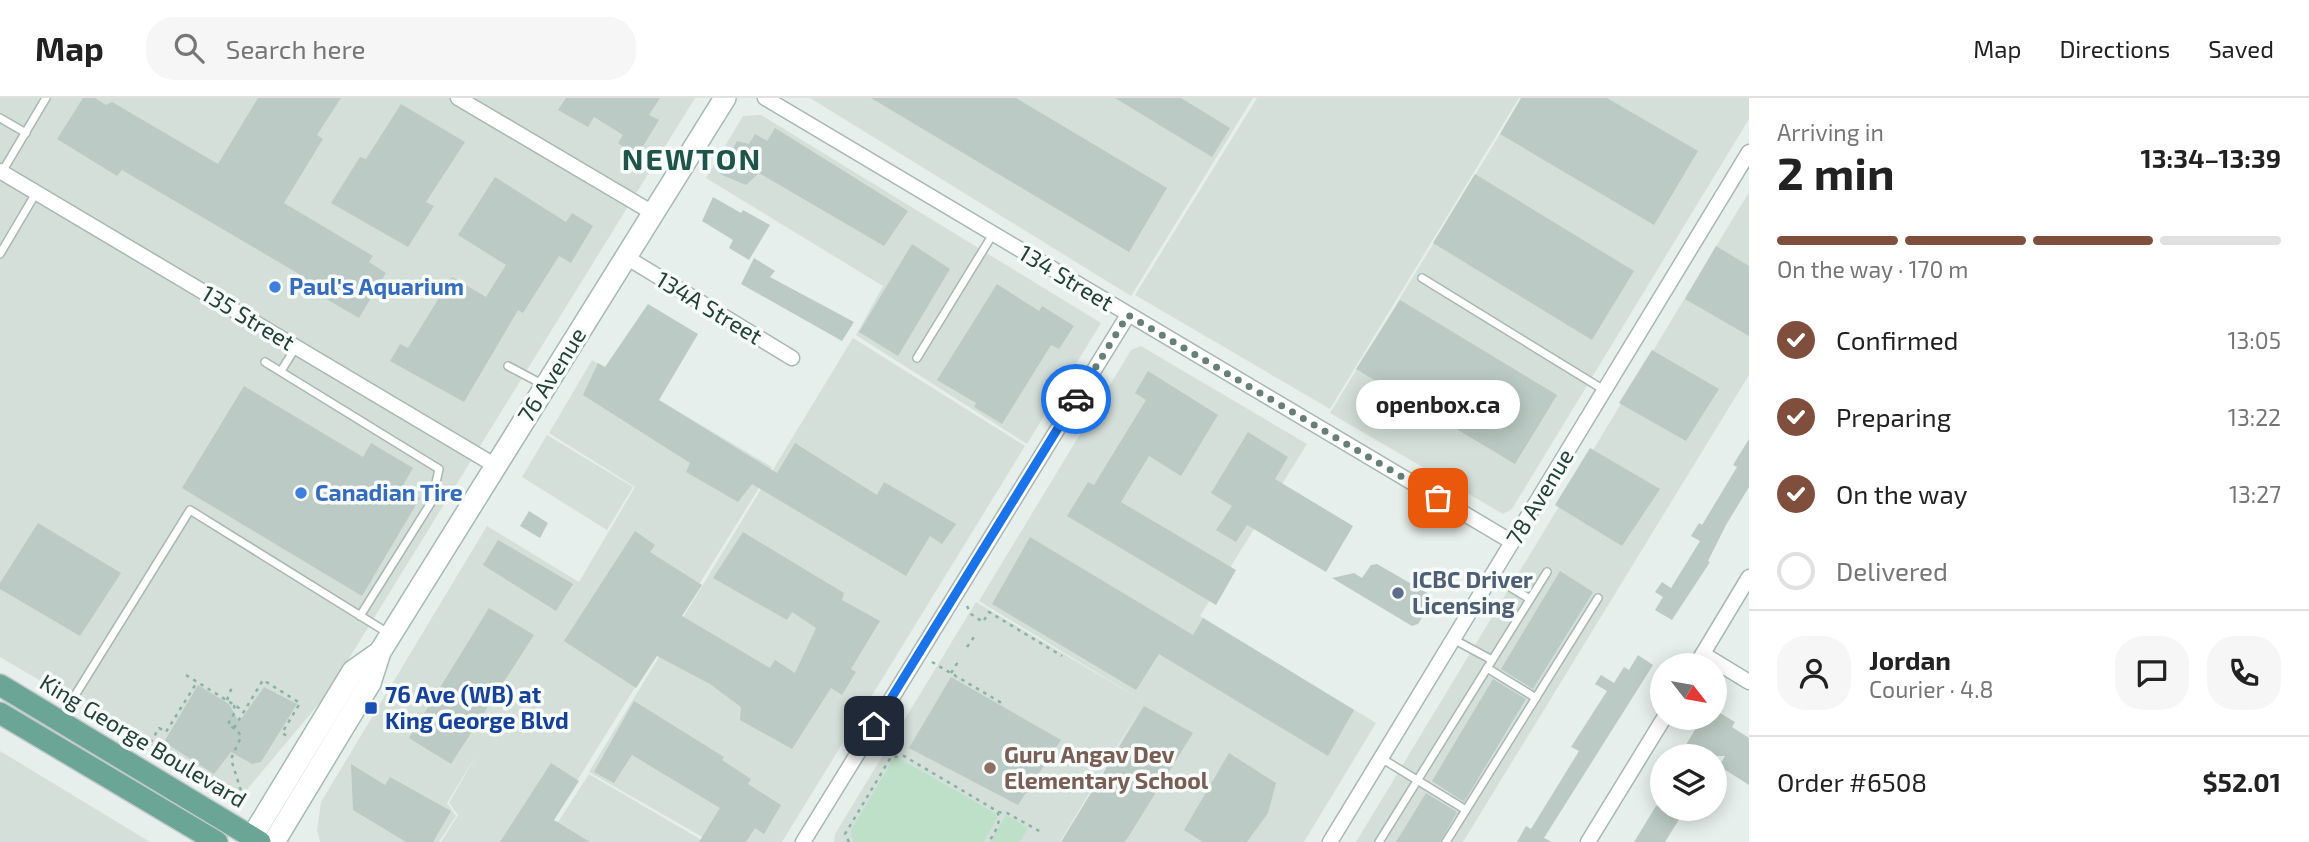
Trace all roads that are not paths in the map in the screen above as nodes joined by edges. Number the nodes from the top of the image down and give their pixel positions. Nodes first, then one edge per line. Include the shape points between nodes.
1 (46, 98) edge
2 (458, 98) edge
3 (725, 98) edge
4 (765, 98) edge
5 (0, 118) edge
6 (26, 133) junction
7 (1749, 152) edge
8 (1, 172) edge
9 (37, 193) junction
10 (653, 213) junction
11 (993, 234) junction
12 (0, 254) edge
13 (626, 257) junction
14 (1422, 278) dead end
15 (1128, 315) junction
16 (296, 347) junction
17 (792, 358) dead end
18 (917, 358) dead end
19 (265, 362) dead end
20 (508, 366) dead end
21 (281, 372) junction
22 (545, 386) junction
23 (1604, 390) junction
24 (496, 466) junction
25 (1512, 542) junction
26 (1547, 572) dead end
27 (1492, 576) junction
28 (1749, 577) edge
29 (1598, 598) dead end
30 (1530, 599) junction
31 (360, 616) junction
32 (1453, 639) junction
33 (385, 643) junction
34 (1704, 653) edge
35 (1492, 660) junction
36 (1487, 668) junction
37 (1727, 672) edge
38 (1749, 682) edge
39 (0, 685) edge
40 (1536, 698) junction
41 (2, 720) edge
42 (59, 721) junction
43 (1657, 730) edge
44 (1381, 758) junction
45 (1417, 780) junction
46 (1466, 810) junction
47 (191, 834) edge
48 (254, 840) edge
49 (217, 842) edge
50 (274, 842) edge
51 (803, 842) edge
52 (1330, 842) edge
53 (1379, 842) edge
54 (1446, 842) edge
55 (1588, 842) edge

1 - 6 lane
2 - 10 street
3 - 10 main road, 76 Avenue
4 - 11 street, 134 Street
5 - 6 lane
6 - 8 lane
7 - 23 street, 78 Avenue
8 - 9 street, 135 Street
9 - 12 lane
9 - 16 street, 135 Street
10 - 13 main road, 76 Avenue
11 - 15 street, 134 Street
11 - 18 lane
13 - 17 street, 134A Street
13 - 22 main road, 76 Avenue
14 - 23 lane
15 - 25 street, 134 Street
15 - 51 street
16 - 21 lane
16 - 24 street, 135 Street
19 - 21 lane
20 - 22 lane
21 - 31 lane via 439,469 432,501
22 - 24 main road, 76 Avenue
23 - 25 street, 78 Avenue
24 - 33 main road, 76 Avenue
25 - 27 street, 78 Avenue
26 - 30 lane
27 - 30 lane
27 - 32 street, 78 Avenue
28 - 34 street
29 - 40 lane
30 - 35 lane
31 - 33 lane
31 - 42 lane via 190,510
32 - 35 lane
32 - 44 street, 78 Avenue
33 - 48 main road, 76 Avenue via 353,671
33 - 50 main road, 76 Avenue via 370,683
35 - 36 lane
36 - 40 lane
36 - 45 lane
37 - 38 street
39 - 42 main road, King George Boulevard
40 - 46 lane
41 - 47 main road
42 - 48 main road, King George Boulevard
43 - 55 street
44 - 45 lane
44 - 52 street, 78 Avenue
45 - 46 lane
45 - 53 lane
46 - 54 lane
47 - 49 main road

